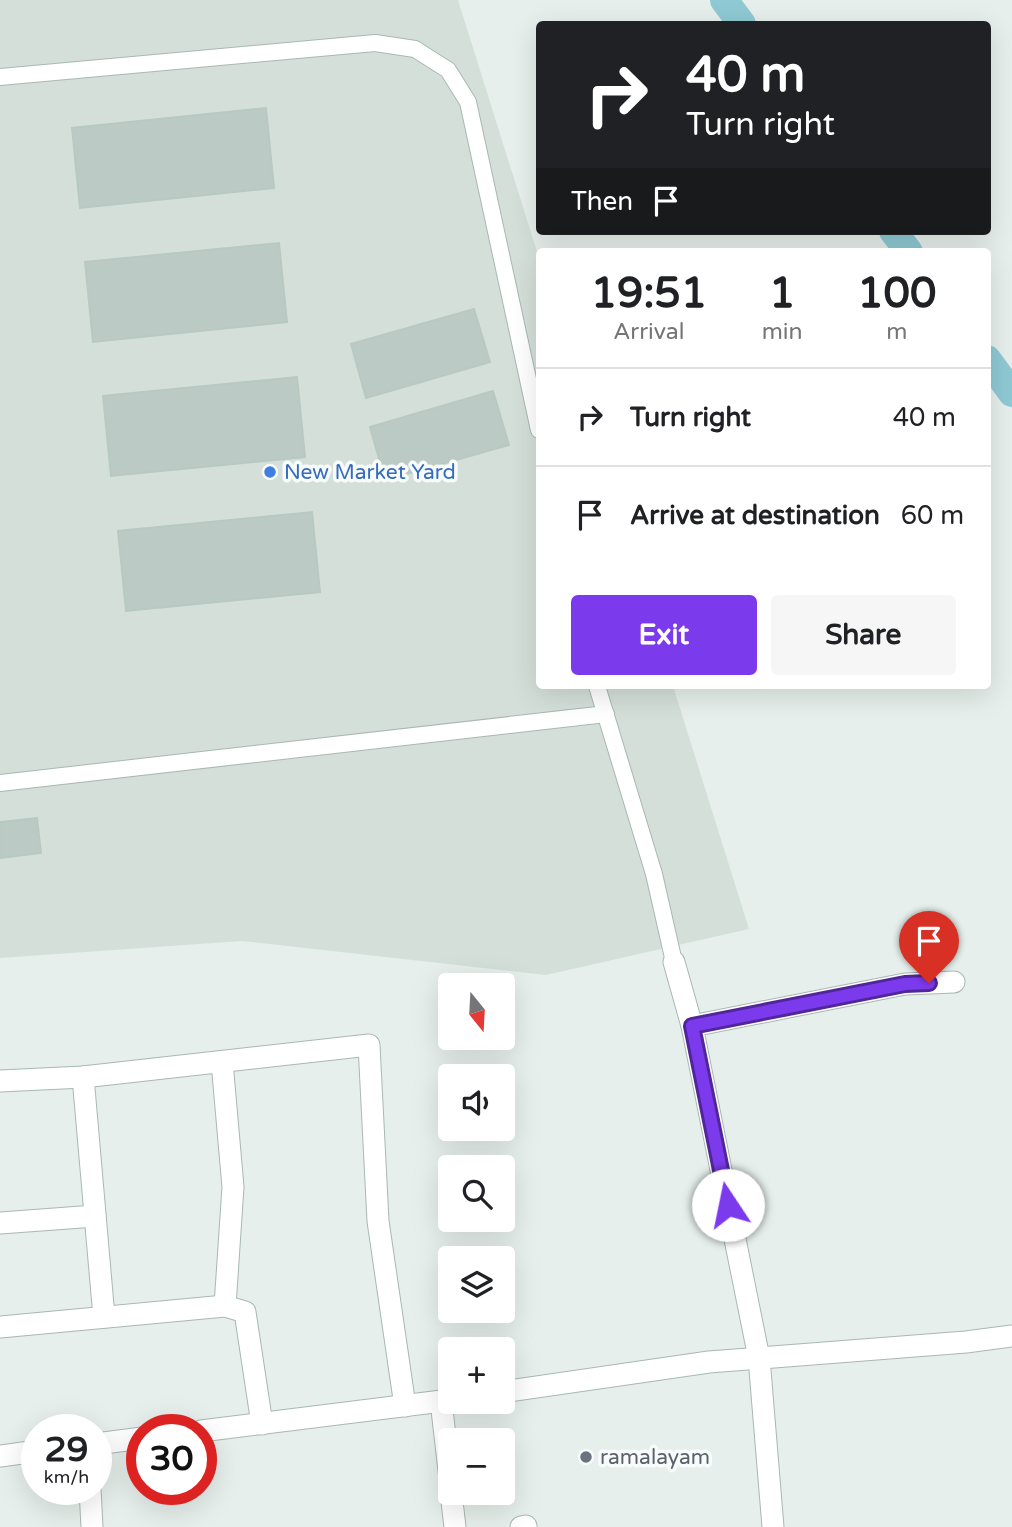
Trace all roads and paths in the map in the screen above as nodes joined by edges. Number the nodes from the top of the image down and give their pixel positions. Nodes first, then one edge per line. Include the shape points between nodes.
1 (0, 77) edge
2 (536, 416) edge
3 (598, 689) edge
4 (606, 714) junction
5 (0, 783) edge
6 (674, 962) joint
7 (954, 982) dead end
8 (692, 1026) junction
9 (222, 1062) junction
10 (83, 1077) junction
11 (0, 1081) edge
12 (95, 1216) junction
13 (0, 1223) edge
14 (225, 1306) junction
15 (104, 1317) junction
16 (0, 1327) edge
17 (1012, 1336) edge
18 (759, 1358) junction
19 (515, 1390) edge
20 (438, 1402) edge
21 (405, 1406) junction
22 (262, 1424) junction
23 (217, 1429) edge
24 (21, 1453) edge
25 (0, 1456) edge
26 (90, 1505) edge
27 (452, 1505) edge
28 (92, 1527) edge
29 (455, 1527) edge
30 (773, 1527) edge

1 - 2 lane via 375,43 415,49 448,70 468,102
3 - 4 lane
4 - 5 lane
4 - 6 lane via 654,873
6 - 8 street
7 - 8 street via 905,984
8 - 18 street
9 - 10 street
9 - 14 street via 233,1187
9 - 21 street via 369,1045 378,1221
10 - 11 street
10 - 12 street
12 - 13 street
12 - 15 street
14 - 15 street
14 - 22 street via 245,1312
15 - 16 street
17 - 18 street
18 - 19 street
18 - 30 street
20 - 21 street
21 - 22 street
22 - 23 street
24 - 25 street
26 - 28 street
27 - 29 street

